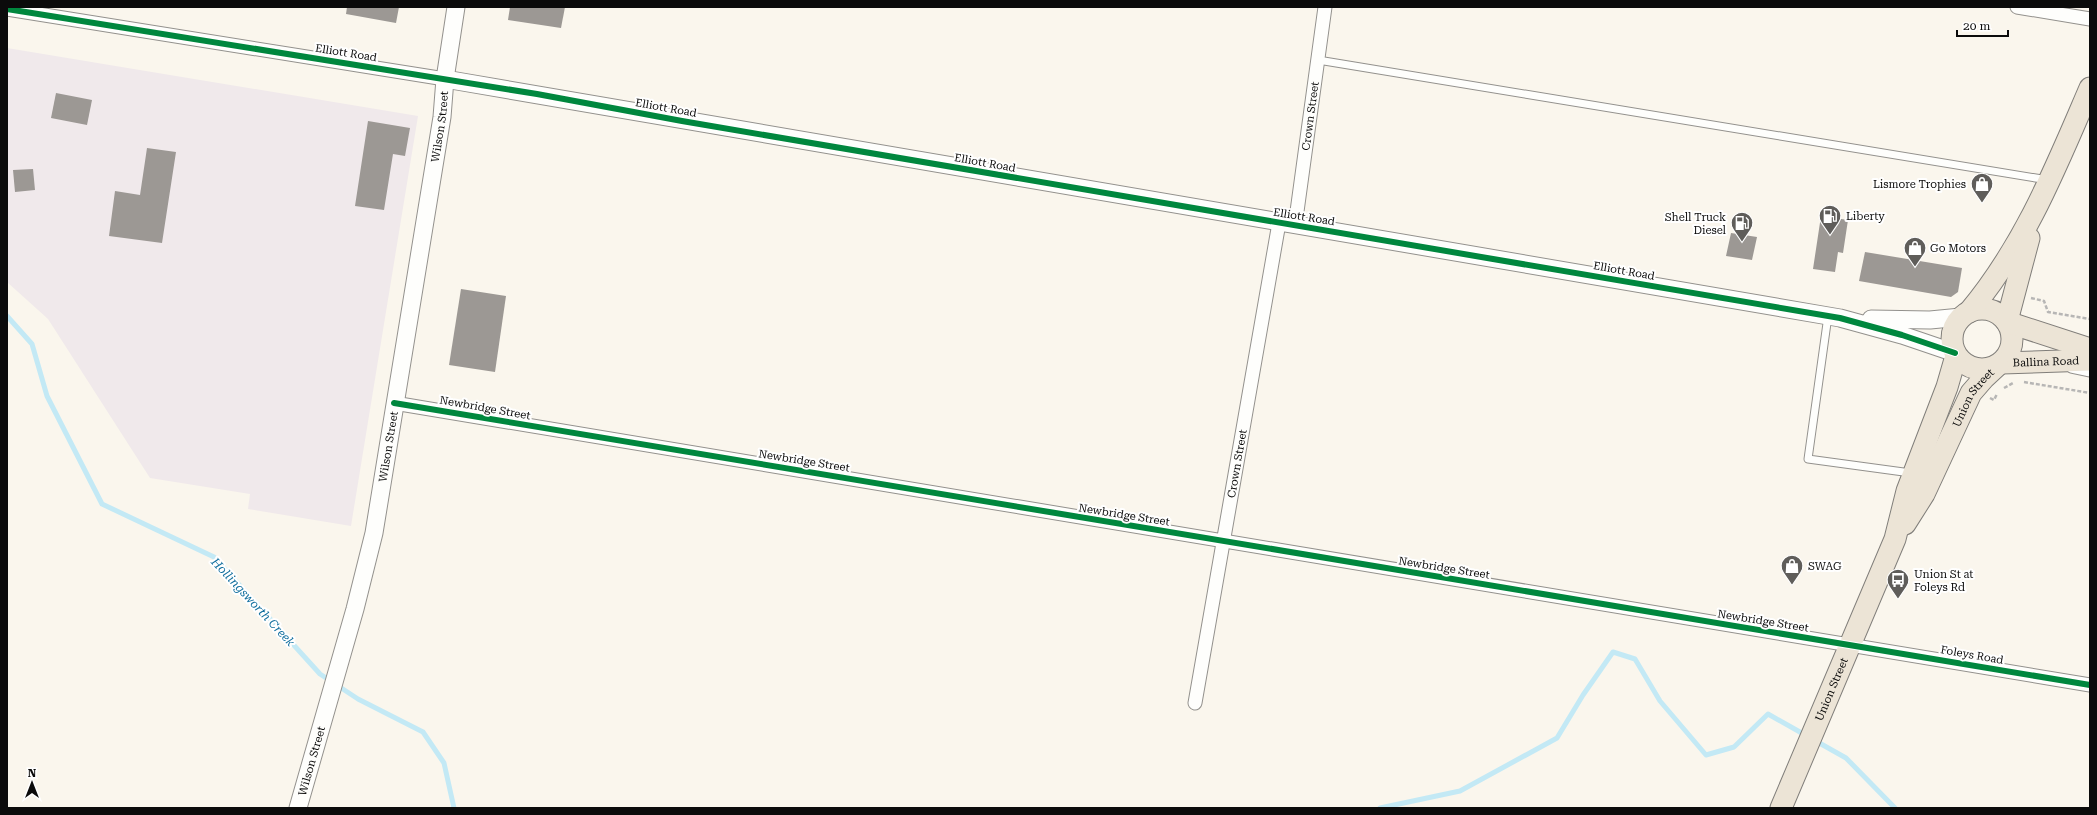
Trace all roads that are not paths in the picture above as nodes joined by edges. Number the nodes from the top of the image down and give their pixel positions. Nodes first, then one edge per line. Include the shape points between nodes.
1 (456, 7) edge
2 (1325, 7) edge
3 (2017, 7) edge
4 (7, 9) edge
5 (2090, 19) edge
6 (1318, 60) junction
7 (445, 79) junction
8 (2090, 88) edge
9 (2050, 180) junction
10 (2037, 208) junction
11 (1287, 225) junction
12 (1965, 315) junction
13 (1834, 317) junction
14 (2007, 321) junction
15 (2086, 344) edge
16 (1956, 354) junction
17 (2090, 360) edge
18 (2037, 361) junction
19 (2000, 364) junction
20 (2090, 373) edge
21 (394, 403) junction
22 (1914, 474) junction
23 (1895, 539) junction
24 (1224, 542) junction
25 (1850, 645) junction
26 (2090, 685) edge
27 (1195, 703) dead end
28 (1784, 804) edge
29 (298, 808) edge

1 - 7 street, Wilson Street
2 - 6 street, Crown Street
3 - 5 street
4 - 7 street, Elliott Road
6 - 9 lane
6 - 11 street, Crown Street
7 - 11 street, Elliott Road
7 - 21 street, Wilson Street via 442,117
8 - 9 main road
9 - 10 main road
10 - 12 main road via 1998,275
10 - 14 main road
11 - 13 street, Elliott Road
11 - 24 street, Crown Street
12 - 13 street, Elliott Road via 1902,320
12 - 14 main road via 1975,309 1989,310
12 - 16 main road via 1952,334 1952,347
13 - 16 street, Elliott Road via 1902,335
13 - 22 lane via 1808,459
14 - 15 main road, Ballina Road via 2059,340
14 - 19 main road via 2011,328 2013,343 2007,357
16 - 19 main road via 1975,369 1991,369
16 - 22 main road, Union Street via 1947,387
17 - 18 main road, Ballina Road
18 - 19 main road, Ballina Road
18 - 20 lane
19 - 23 main road, Union Street via 1971,392 1924,494
21 - 24 street, Newbridge Street
21 - 29 street, Wilson Street via 374,533
22 - 23 main road, Union Street
23 - 25 main road, Union Street
24 - 25 street, Newbridge Street
24 - 27 street, Crown Street
25 - 26 street, Foleys Road
25 - 28 main road, Union Street

